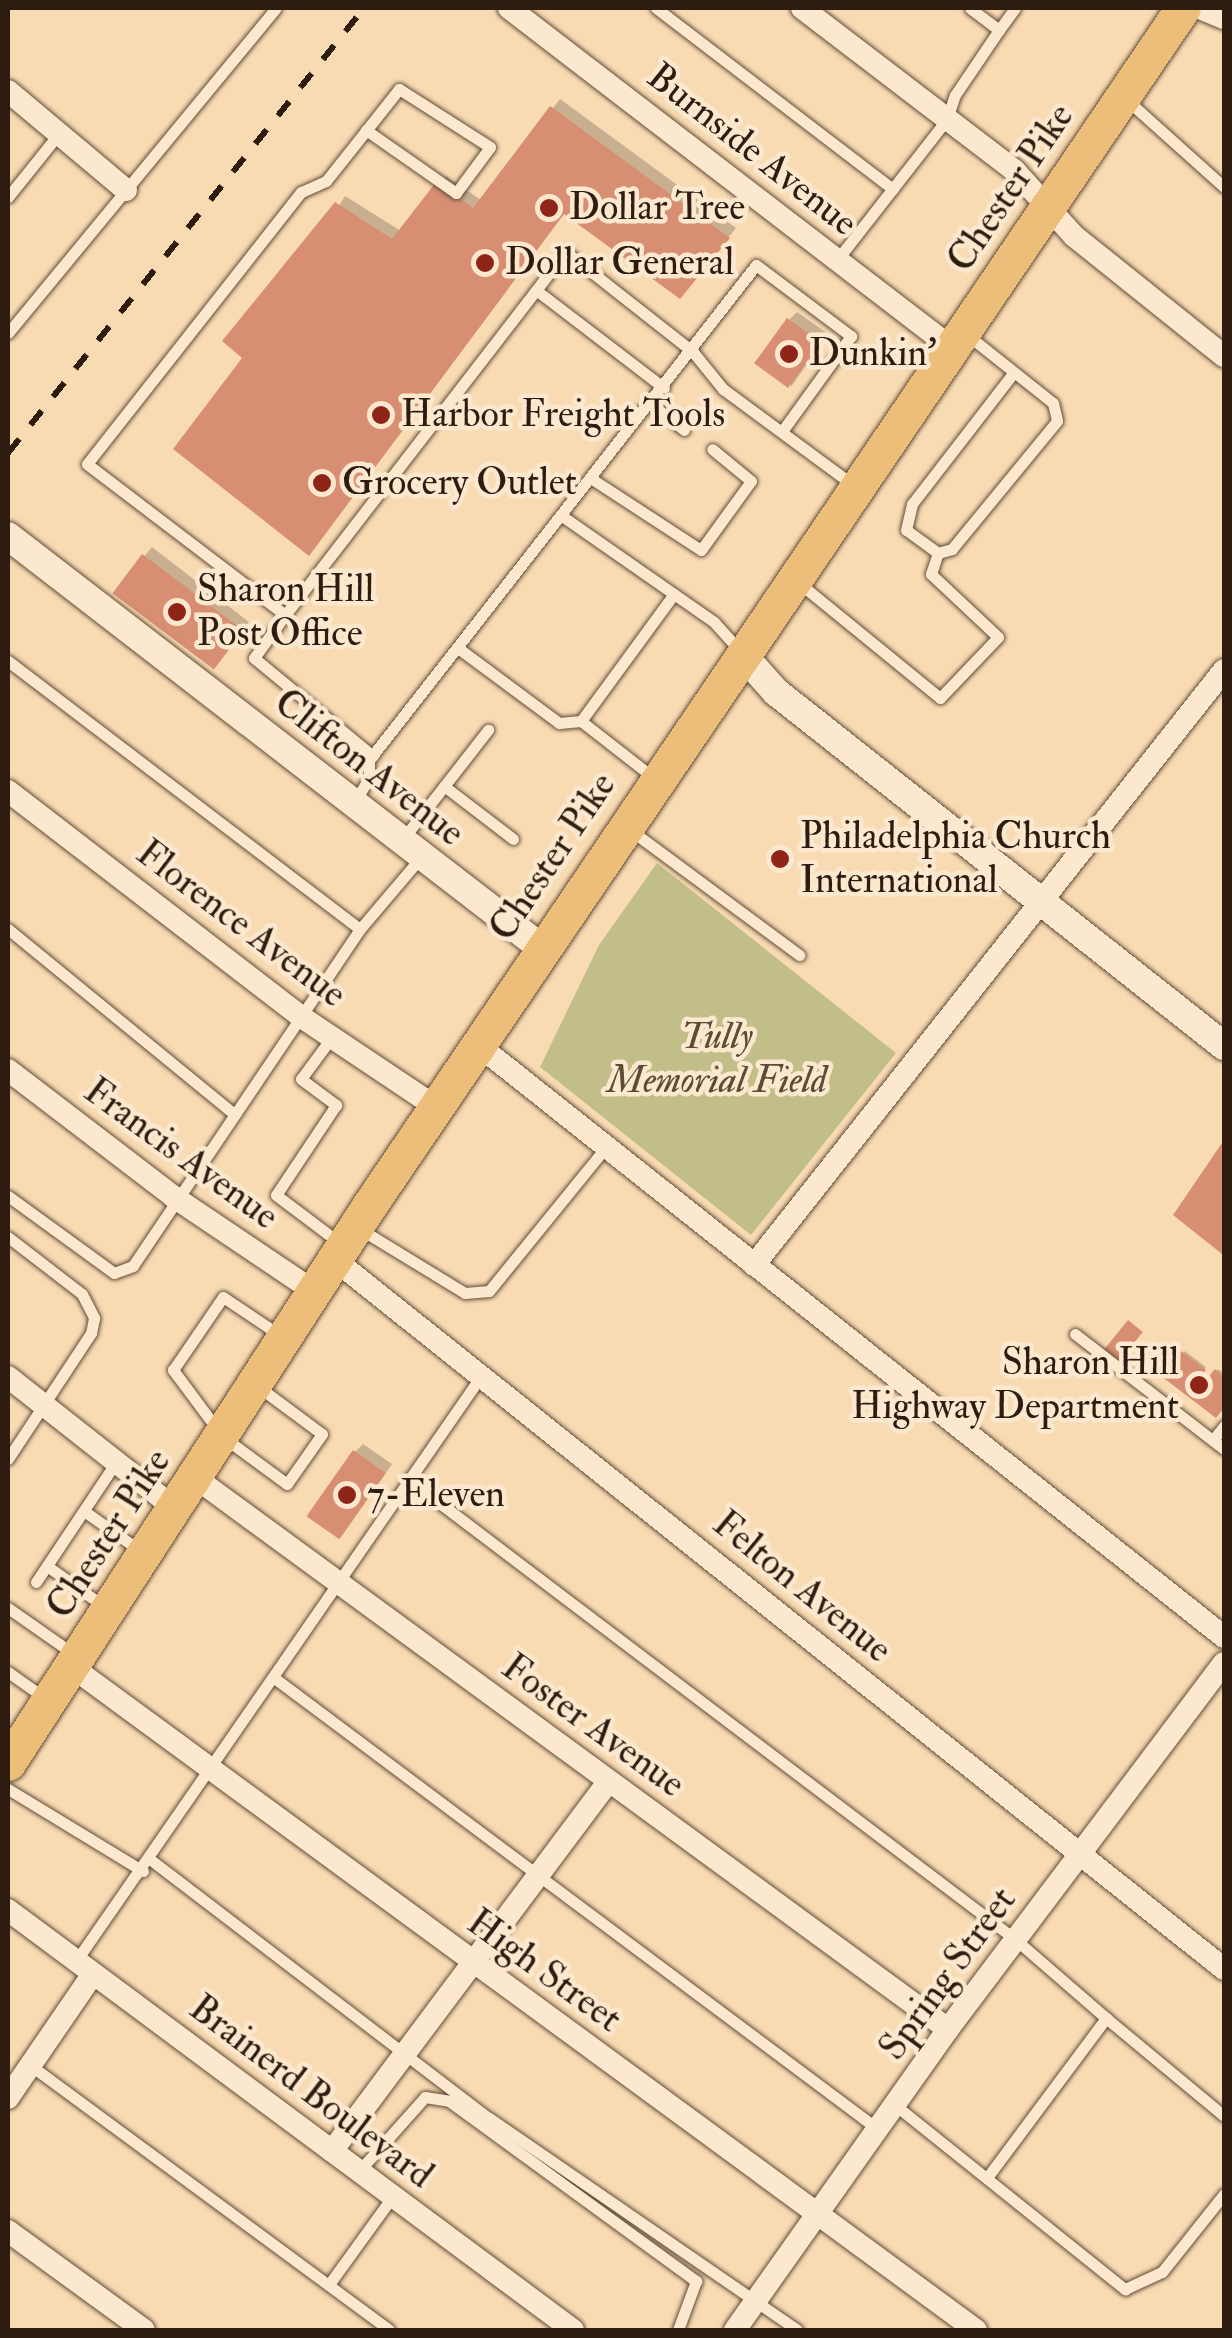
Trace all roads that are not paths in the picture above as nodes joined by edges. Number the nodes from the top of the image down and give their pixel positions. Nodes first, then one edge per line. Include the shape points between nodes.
1 (276, 8) edge
2 (509, 8) edge
3 (656, 8) edge
4 (802, 8) edge
5 (970, 8) edge
6 (1015, 8) edge
7 (1184, 8) edge
8 (1200, 8) edge
9 (1224, 18) edge
10 (999, 30) junction
11 (8, 90) edge
12 (1124, 98) junction
13 (948, 119) junction
14 (366, 130) junction
15 (60, 132) junction
16 (1224, 187) edge
17 (893, 189) junction
18 (126, 190) junction
19 (8, 197) edge
20 (1050, 209) junction
21 (837, 260) junction
22 (536, 290) junction
23 (8, 333) edge
24 (959, 340) junction
25 (693, 352) junction
26 (1224, 356) edge
27 (1011, 376) junction
28 (664, 388) junction
29 (651, 404) junction
30 (684, 430) dead end
31 (783, 430) junction
32 (712, 449) dead end
33 (592, 480) junction
34 (856, 487) junction
35 (562, 516) junction
36 (8, 536) edge
37 (938, 553) junction
38 (792, 578) junction
39 (674, 594) junction
40 (285, 615) junction
41 (458, 648) junction
42 (742, 654) junction
43 (8, 661) edge
44 (1220, 686) edge
45 (581, 721) junction
46 (488, 730) dead end
47 (372, 756) junction
48 (657, 780) junction
49 (444, 786) junction
50 (8, 790) edge
51 (354, 803) junction
52 (625, 826) junction
53 (513, 840) dead end
54 (412, 848) junction
55 (1037, 901) junction
56 (8, 929) edge
57 (360, 929) junction
58 (543, 949) junction
59 (798, 955) dead end
60 (300, 1016) junction
61 (332, 1037) junction
62 (478, 1045) junction
63 (1224, 1046) edge
64 (8, 1070) edge
65 (436, 1107) junction
66 (235, 1115) junction
67 (606, 1147) junction
68 (8, 1196) edge
69 (174, 1197) junction
70 (8, 1237) edge
71 (345, 1244) junction
72 (754, 1264) junction
73 (315, 1292) junction
74 (1076, 1334) dead end
75 (286, 1338) junction
76 (480, 1376) junction
77 (8, 1377) edge
78 (256, 1384) junction
79 (43, 1405) junction
80 (1224, 1426) edge
81 (224, 1437) junction
82 (1212, 1440) junction
83 (1224, 1449) edge
84 (8, 1459) edge
85 (116, 1462) junction
86 (197, 1479) junction
87 (408, 1479) junction
88 (177, 1510) junction
89 (84, 1511) junction
90 (147, 1555) junction
91 (47, 1566) junction
92 (36, 1582) dead end
93 (338, 1582) junction
94 (8, 1608) edge
95 (110, 1610) junction
96 (1224, 1637) edge
97 (75, 1662) junction
98 (1224, 1663) edge
99 (8, 1672) edge
100 (274, 1677) junction
101 (49, 1701) junction
102 (13, 1742) edge
103 (211, 1769) junction
104 (609, 1781) junction
105 (8, 1789) edge
106 (1079, 1853) junction
107 (147, 1865) junction
108 (540, 1872) junction
109 (8, 1910) edge
110 (1016, 1940) junction
111 (472, 1962) junction
112 (84, 1967) junction
113 (1224, 1969) edge
114 (1106, 2018) junction
115 (948, 2029) junction
116 (406, 2052) junction
117 (30, 2065) junction
118 (8, 2098) edge
119 (895, 2105) junction
120 (1224, 2116) edge
121 (879, 2130) junction
122 (332, 2151) junction
123 (359, 2172) junction
124 (989, 2175) junction
125 (1224, 2194) edge
126 (392, 2196) junction
127 (819, 2216) junction
128 (8, 2231) edge
129 (330, 2283) junction
130 (756, 2302) junction
131 (144, 2330) edge
132 (390, 2330) edge
133 (573, 2330) edge
134 (678, 2330) edge
135 (735, 2330) edge
136 (798, 2330) edge
137 (976, 2330) edge

1 - 18 lane
2 - 21 street, Burnside Avenue
3 - 17 lane
4 - 13 street
5 - 10 lane
6 - 10 lane
7 - 12 main road, Chester Pike
8 - 9 street
10 - 13 lane via 955,95
11 - 15 street
12 - 16 lane
12 - 20 main road, Chester Pike
13 - 17 lane
13 - 20 street via 1014,170
14 - 14 lane via 399,89 490,147 456,193
14 - 40 lane via 326,180 301,192 88,464
15 - 18 street
15 - 19 lane
17 - 21 lane
18 - 23 lane
20 - 24 main road, Chester Pike
20 - 26 street
21 - 24 street, Burnside Avenue
22 - 25 lane via 566,252
22 - 28 lane
22 - 40 lane
24 - 27 lane
24 - 34 main road, Chester Pike
25 - 28 lane
25 - 31 lane via 724,389
25 - 31 lane via 756,266 851,336
27 - 37 lane via 912,504 906,530
27 - 37 lane via 1052,403 1057,421 952,550
28 - 29 lane
29 - 30 lane
29 - 33 lane
31 - 34 lane
32 - 33 lane via 751,481 701,550
33 - 35 lane
34 - 38 main road, Chester Pike
35 - 39 lane
35 - 41 lane
36 - 51 street, Clifton Avenue
37 - 38 lane via 932,574 998,637 940,698
38 - 42 main road, Chester Pike
39 - 42 lane via 714,622
39 - 45 lane
40 - 47 lane via 254,658
41 - 45 lane via 559,723
41 - 47 lane
42 - 48 main road, Chester Pike
42 - 55 street via 776,692
43 - 57 lane
44 - 55 street
45 - 48 lane
46 - 49 lane
47 - 51 lane
48 - 52 main road, Chester Pike
49 - 53 lane
49 - 54 lane
50 - 60 street, Florence Avenue
51 - 54 street, Clifton Avenue
52 - 58 main road, Chester Pike
52 - 59 lane
54 - 57 lane
54 - 58 street, Clifton Avenue
55 - 63 street
55 - 72 street
56 - 66 lane
57 - 60 lane
58 - 62 main road, Chester Pike
60 - 61 street, Florence Avenue
60 - 66 lane
61 - 65 street, Florence Avenue
61 - 71 lane via 301,1079 336,1106 276,1195
62 - 65 main road, Chester Pike
62 - 67 street
64 - 69 street, Francis Avenue
65 - 71 main road, Chester Pike
66 - 69 lane
67 - 71 lane via 490,1291 465,1293
67 - 72 street
68 - 69 lane via 114,1273 133,1266
69 - 73 street, Francis Avenue
70 - 79 lane via 92,1304 92,1333
71 - 73 main road, Chester Pike
71 - 76 street, Felton Avenue
72 - 96 street
73 - 75 main road, Chester Pike
74 - 82 lane
75 - 78 main road, Chester Pike
75 - 81 lane via 223,1297 172,1370
76 - 87 lane
76 - 106 street, Felton Avenue
77 - 79 street
78 - 81 main road, Chester Pike
78 - 81 lane via 322,1434 287,1484
79 - 84 lane
79 - 85 street
80 - 82 lane
81 - 86 main road, Chester Pike
82 - 83 lane
85 - 88 street
85 - 89 lane
86 - 88 main road, Chester Pike
86 - 93 street, Foster Avenue
87 - 93 lane
87 - 110 lane
88 - 90 main road, Chester Pike
89 - 90 lane
89 - 91 lane
90 - 95 main road, Chester Pike
91 - 92 lane
91 - 95 lane
93 - 100 lane
93 - 104 street, Foster Avenue
94 - 97 lane
95 - 97 main road, Chester Pike
97 - 101 main road, Chester Pike
97 - 103 street, High Street
98 - 106 street, Spring Street
99 - 101 lane
100 - 103 lane
100 - 108 lane
101 - 102 main road, Chester Pike
103 - 107 lane
103 - 111 street, High Street
104 - 108 street
104 - 115 street, Foster Avenue
105 - 107 lane
106 - 110 street, Spring Street
106 - 113 street, Felton Avenue
107 - 112 lane
107 - 116 lane
108 - 111 street
108 - 121 lane
109 - 112 street, Brainerd Boulevard
110 - 114 lane
110 - 115 street, Spring Street
111 - 116 street
111 - 127 street, High Street
112 - 117 street
112 - 122 street, Brainerd Boulevard
114 - 120 lane
114 - 124 lane
115 - 119 street, Spring Street
116 - 122 street
116 - 130 lane via 504,2129
117 - 118 street
117 - 129 lane
119 - 121 street, Spring Street
119 - 124 lane
121 - 127 street, Spring Street
122 - 123 street, Brainerd Boulevard
123 - 126 street, Brainerd Boulevard
123 - 134 lane via 425,2097 449,2101 696,2281
124 - 125 lane via 1101,2276 1125,2289 1162,2272
126 - 129 lane
126 - 133 street, Brainerd Boulevard
127 - 130 street, Spring Street
127 - 137 street, High Street
128 - 131 street
129 - 132 lane
130 - 135 street, Spring Street
130 - 136 lane

